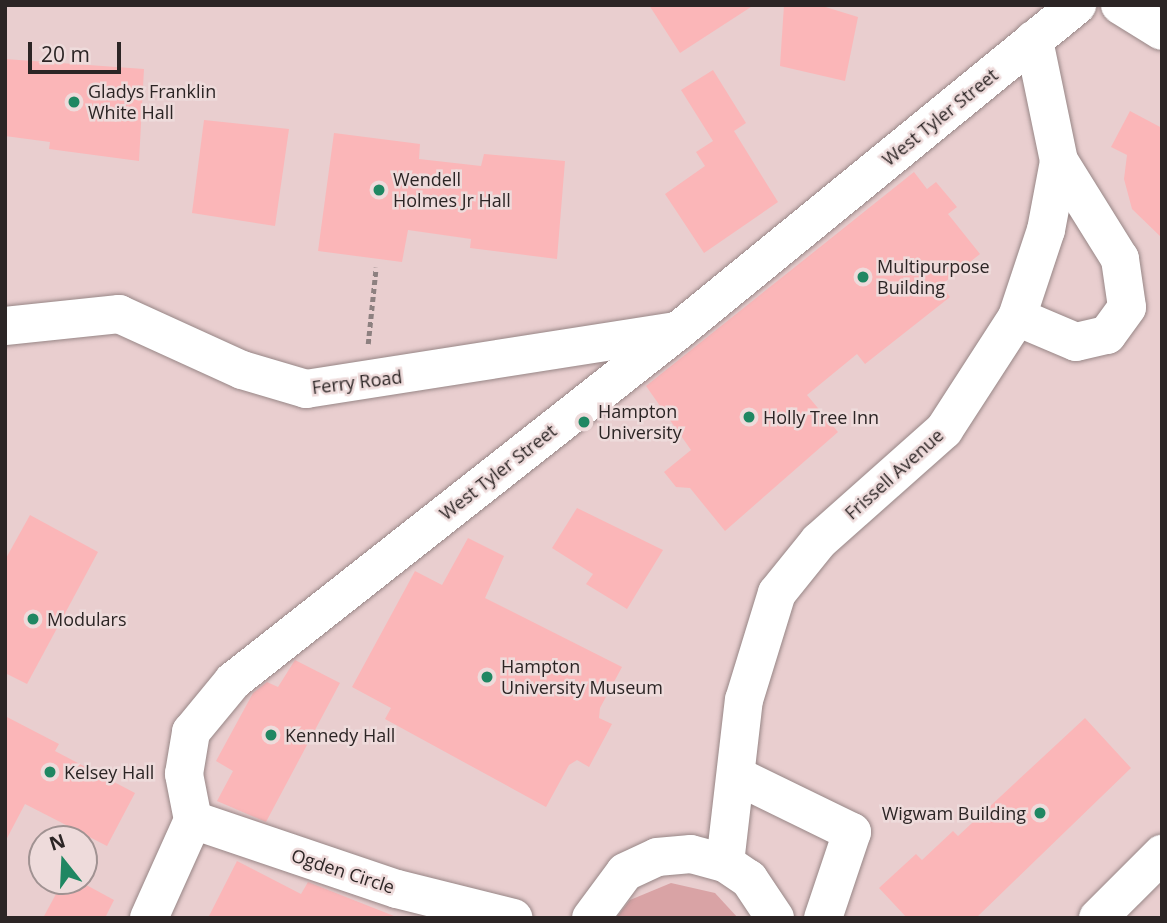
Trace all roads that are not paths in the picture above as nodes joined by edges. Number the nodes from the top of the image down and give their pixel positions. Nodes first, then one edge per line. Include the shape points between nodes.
1 (1120, 5) edge
2 (1066, 9) edge
3 (1162, 31) edge
4 (1034, 40) junction
5 (1059, 161) junction
6 (1017, 317) junction
7 (5, 326) edge
8 (680, 330) junction
9 (737, 776) junction
10 (194, 820) junction
11 (1162, 854) edge
12 (725, 863) junction
13 (497, 916) edge
14 (149, 918) edge
15 (591, 918) edge
16 (775, 918) edge
17 (823, 918) edge
18 (1098, 918) edge

1 - 3 street
2 - 4 street, West Tyler Street
4 - 5 street, Frissell Avenue
4 - 8 street, West Tyler Street
5 - 6 street, Frissell Avenue via 1046,230
5 - 6 street via 1120,259 1127,307 1107,335 1076,342
6 - 9 street, Frissell Avenue via 951,422 819,541 777,593 746,688
7 - 8 street, Ferry Road via 119,314 289,387 363,383
8 - 10 street, West Tyler Street via 255,662 202,712 185,752
9 - 12 street, Frissell Avenue
9 - 17 street via 852,832
10 - 13 street, Ogden Circle
10 - 14 street
11 - 18 street
12 - 15 street via 691,854 656,857 625,872
12 - 16 street via 749,879

